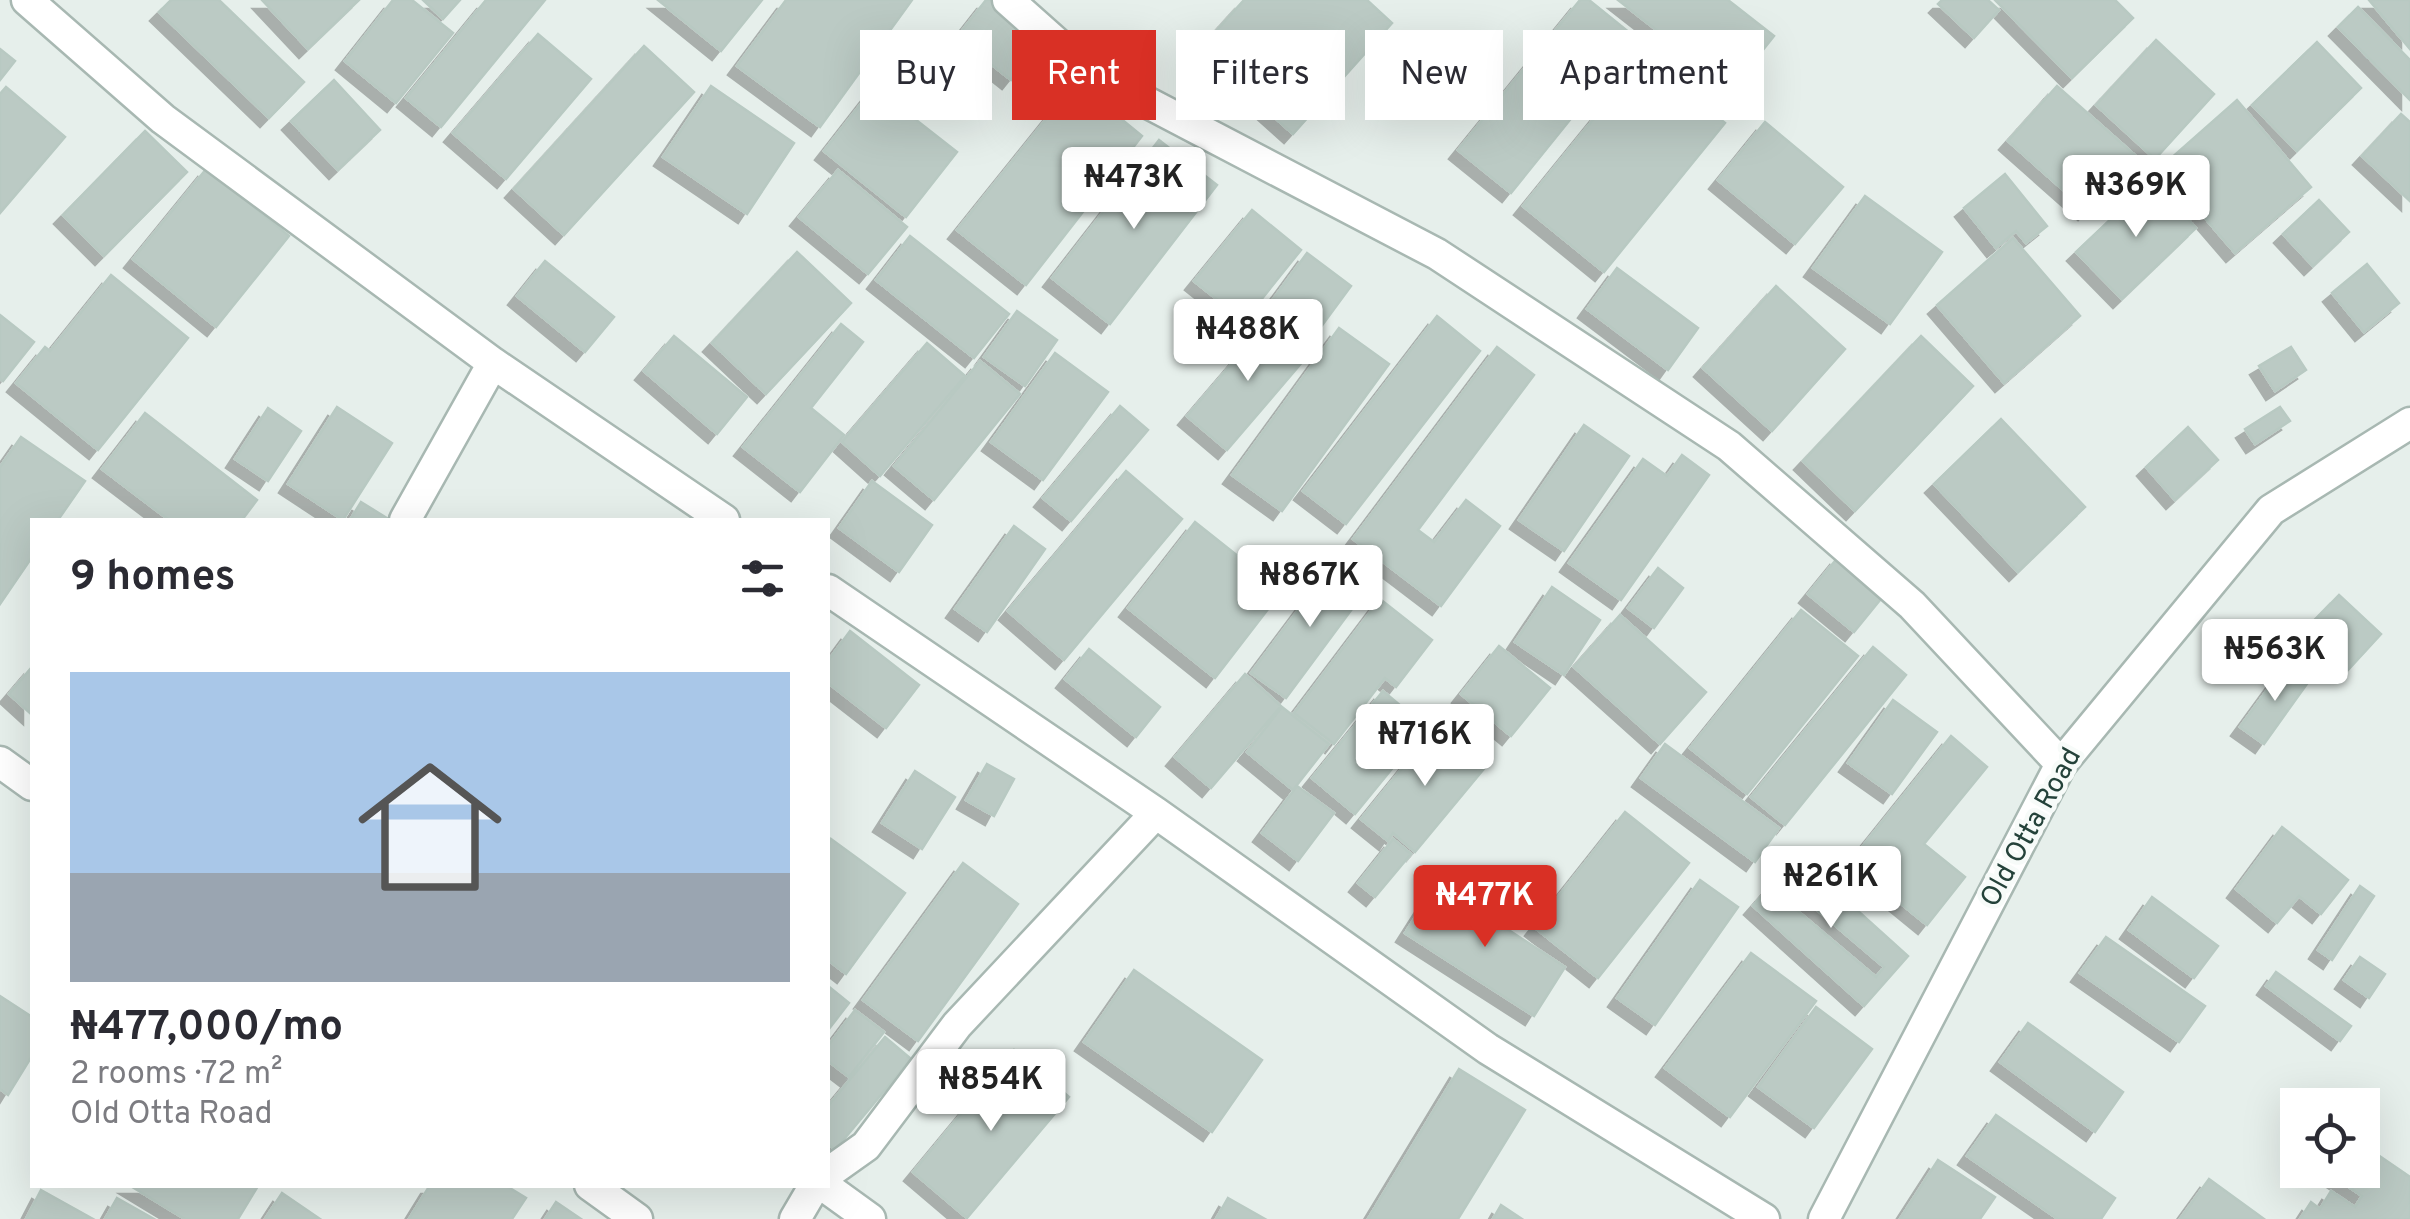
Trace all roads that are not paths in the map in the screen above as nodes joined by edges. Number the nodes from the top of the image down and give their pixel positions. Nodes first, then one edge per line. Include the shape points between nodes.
1 (27, 0) edge
2 (1008, 0) edge
3 (493, 363) junction
4 (2410, 423) edge
5 (406, 518) edge
6 (721, 518) edge
7 (830, 591) edge
8 (0, 762) edge
9 (2061, 764) junction
10 (30, 784) edge
11 (1156, 813) junction
12 (830, 1173) edge
13 (594, 1188) edge
14 (813, 1188) edge
15 (827, 1188) edge
16 (637, 1219) edge
17 (795, 1219) edge
18 (870, 1219) edge
19 (1764, 1219) edge
20 (1824, 1219) edge

1 - 3 street via 164,119
2 - 9 street via 1089,72 1437,254 1729,446 1912,605
3 - 5 street
3 - 6 street
4 - 9 street, Old Otta Road via 2270,510
7 - 11 street
8 - 10 street
9 - 20 street, Old Otta Road
11 - 12 street via 957,1025 866,1146
11 - 19 street via 1488,1050
13 - 16 street
14 - 17 street
15 - 18 street

